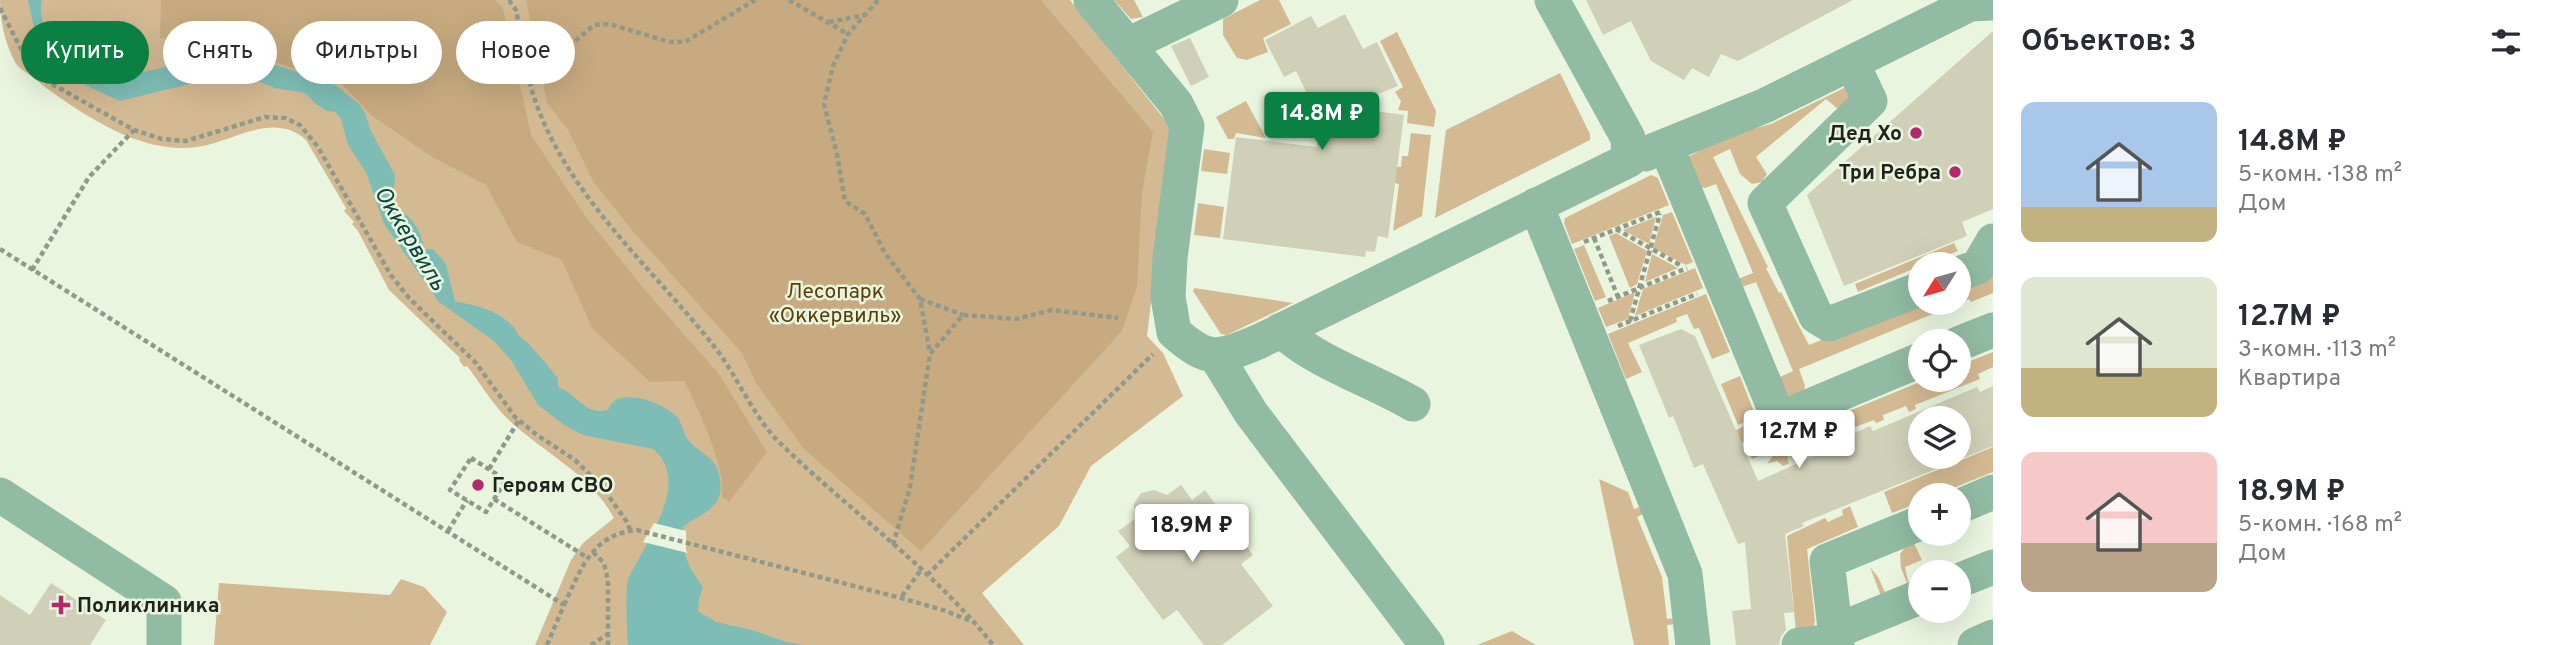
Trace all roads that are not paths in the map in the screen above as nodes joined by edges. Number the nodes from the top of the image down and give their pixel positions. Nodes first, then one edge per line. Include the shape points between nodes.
1 (1091, 0) edge
2 (1221, 0) edge
3 (1552, 0) edge
4 (1993, 3) edge
5 (1128, 45) junction
6 (1852, 63) junction
7 (1665, 146) junction
8 (1629, 160) junction
9 (1536, 205) junction
10 (1993, 241) edge
11 (1971, 269) edge
12 (1908, 294) edge
13 (1280, 330) junction
14 (1993, 330) edge
15 (1971, 339) edge
16 (1216, 356) junction
17 (1908, 365) edge
18 (1413, 404) dead end
19 (1993, 492) edge
20 (0, 495) edge
21 (1971, 501) edge
22 (1908, 528) edge
23 (1993, 566) edge
24 (1971, 575) edge
25 (1908, 603) edge
26 (1993, 637) edge
27 (1837, 639) edge
28 (164, 645) edge
29 (1427, 645) edge
30 (1693, 645) edge
31 (1799, 645) edge
32 (1975, 645) edge

1 - 5 lane
2 - 5 lane
3 - 8 lane via 1628,138
4 - 6 lane via 1970,4
5 - 16 lane via 1176,104 1187,126 1168,297 1174,331 1201,353
6 - 7 lane via 1764,106
6 - 12 lane via 1870,101 1765,203 1816,316 1829,324
7 - 8 lane
7 - 17 lane via 1779,419
8 - 9 lane
9 - 13 lane
9 - 30 lane via 1685,574
10 - 11 lane via 1978,267
13 - 16 lane
13 - 18 lane via 1299,348
14 - 15 lane
16 - 29 lane via 1344,558
19 - 21 lane
20 - 28 lane via 164,602
22 - 27 lane via 1827,561
23 - 24 lane
25 - 27 lane
26 - 32 lane
27 - 31 lane

